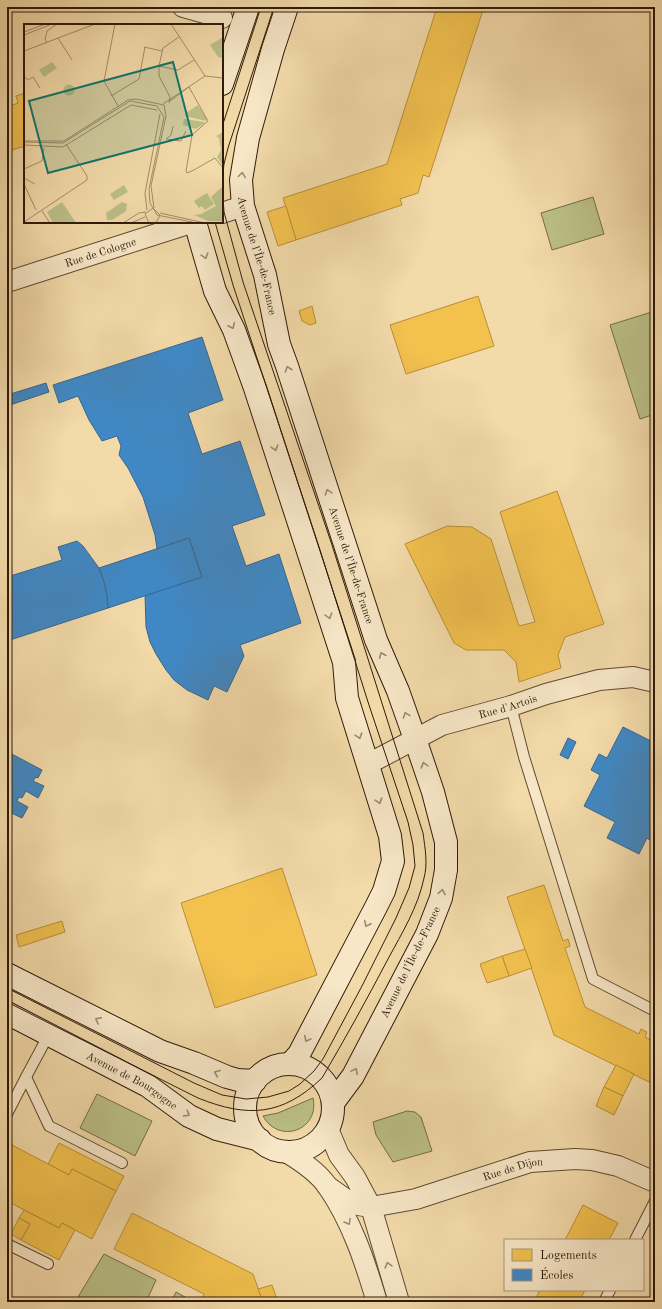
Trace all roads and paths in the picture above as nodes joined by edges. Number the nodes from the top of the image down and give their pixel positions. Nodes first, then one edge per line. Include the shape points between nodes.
1 (183, 7) edge
2 (248, 7) edge
3 (287, 7) edge
4 (222, 18) dead end
5 (223, 81) edge
6 (243, 206) junction
7 (223, 213) edge
8 (191, 223) edge
9 (194, 223) edge
10 (7, 282) edge
11 (655, 682) edge
12 (511, 706) junction
13 (415, 739) junction
14 (368, 764) junction
15 (7, 974) edge
16 (655, 1011) edge
17 (7, 1013) edge
18 (49, 1034) junction
19 (290, 1064) junction
20 (26, 1077) junction
21 (254, 1081) junction
22 (333, 1103) junction
23 (7, 1114) edge
24 (328, 1129) junction
25 (260, 1140) junction
26 (286, 1152) junction
27 (122, 1163) dead end
28 (655, 1182) edge
29 (328, 1186) junction
30 (655, 1201) edge
31 (371, 1207) junction
32 (636, 1239) edge
33 (7, 1244) edge
34 (48, 1264) dead end
35 (610, 1291) edge
36 (377, 1302) edge
37 (399, 1302) edge
38 (604, 1302) edge

1 - 4 street
2 - 5 street
6 -> 3 street, Avenue de l’Île-de-France via 241,180 248,138
6 - 7 street
13 -> 6 street, Avenue de l’Île-de-France via 376,640 279,344 265,275
8 - 10 street, Rue de Cologne
9 -> 14 street via 215,291 234,330 255,388 342,655 347,698
11 - 12 street, Rue d'Artois via 633,677 599,680
12 - 13 street, Rue d'Artois via 442,725
12 - 16 lane via 524,757 593,979
13 - 14 street, Rue d'Artois
22 -> 13 street, Avenue de l’Île-de-France via 353,1076 427,934 441,898 446,870 446,842
14 -> 19 street via 390,836 393,861 381,896 299,1054
21 -> 15 street via 228,1077 160,1051
17 - 18 street, Avenue de Bourgogne
18 - 20 lane
18 -> 25 street, Avenue de Bourgogne via 148,1086 189,1116 217,1129
19 - 21 street via 274,1066
19 - 22 street via 303,1066 322,1078 332,1095
20 - 23 lane
20 - 27 lane via 48,1126
21 - 25 street via 246,1099 245,1111 252,1132
22 - 24 street via 332,1120
24 - 26 street via 321,1139 305,1150
24 - 31 street via 339,1154
25 - 26 street via 273,1150
26 - 29 street via 302,1162
28 - 31 street, Rue de Dijon via 618,1166 592,1160 530,1162 416,1199
29 - 31 street via 358,1205
29 -> 36 street via 352,1229
30 - 32 lane
37 -> 31 street
33 - 34 lane
35 - 38 lane

